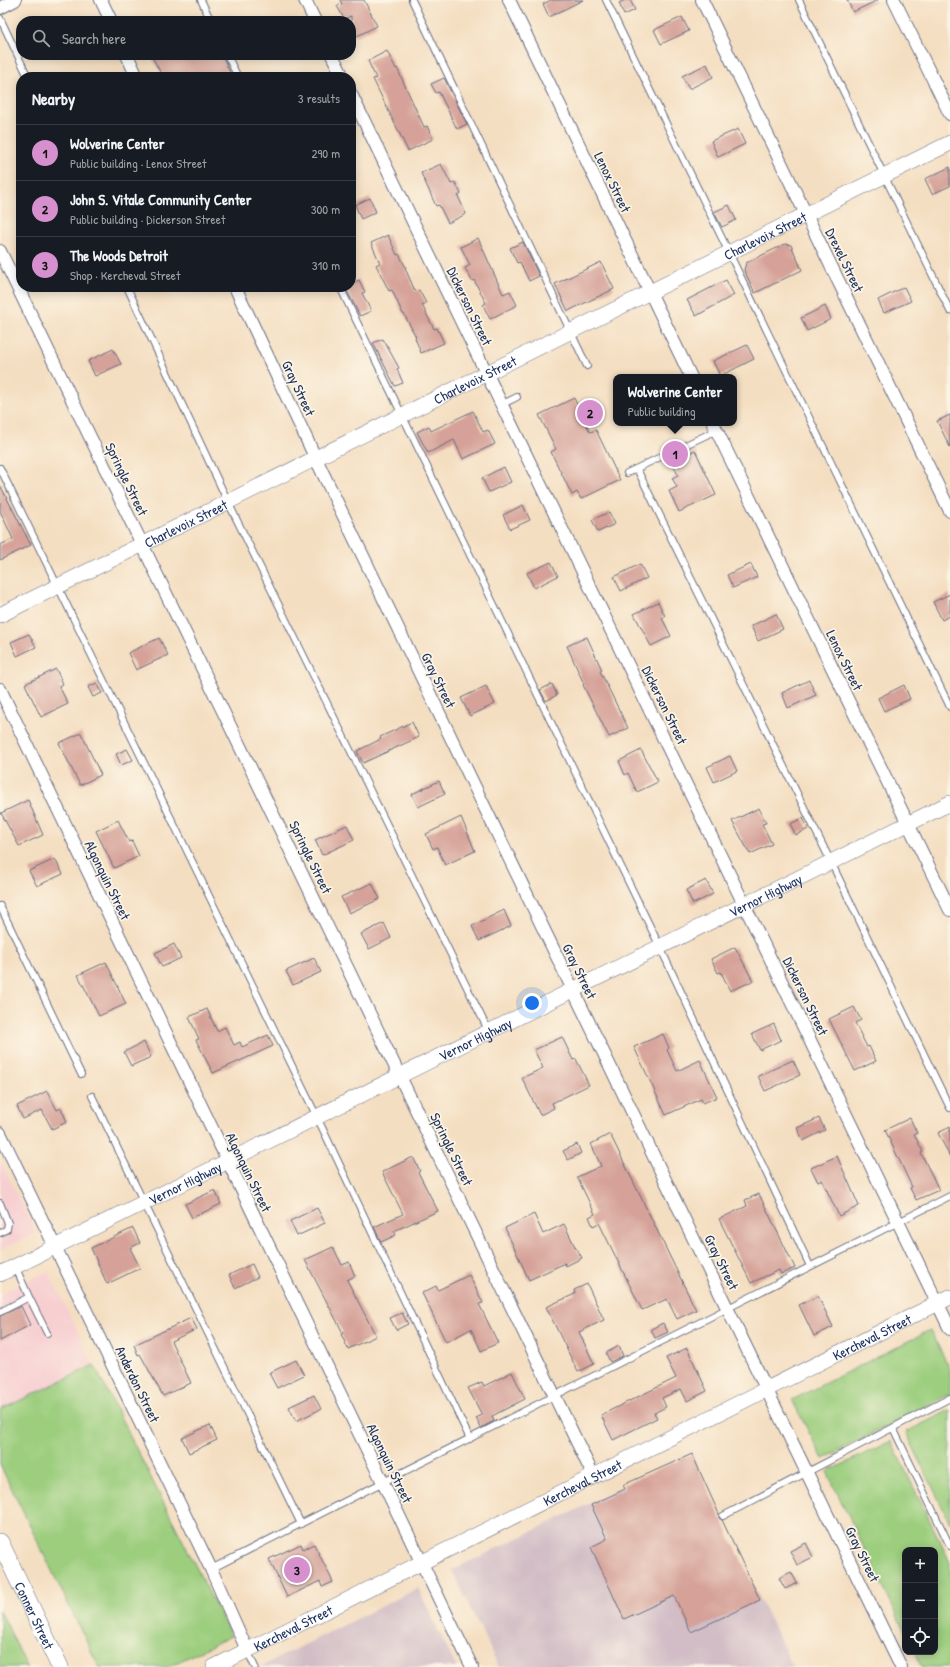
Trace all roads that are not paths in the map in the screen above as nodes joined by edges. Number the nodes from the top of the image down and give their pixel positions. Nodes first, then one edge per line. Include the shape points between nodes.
1 (15, 0) edge
2 (101, 0) edge
3 (201, 0) edge
4 (305, 0) edge
5 (412, 0) edge
6 (509, 0) edge
7 (606, 0) edge
8 (702, 0) edge
9 (799, 0) edge
10 (894, 0) edge
11 (0, 8) edge
12 (109, 16) edge
13 (209, 16) edge
14 (313, 16) edge
15 (0, 18) edge
16 (16, 52) edge
17 (20, 60) edge
18 (129, 60) edge
19 (230, 60) edge
20 (334, 60) edge
21 (26, 72) edge
22 (135, 72) edge
23 (236, 72) edge
24 (340, 72) edge
25 (356, 104) edge
26 (950, 114) edge
27 (950, 143) edge
28 (883, 175) junction
29 (806, 213) junction
30 (0, 251) edge
31 (728, 252) junction
32 (16, 284) edge
33 (20, 292) edge
34 (129, 292) edge
35 (237, 292) edge
36 (342, 292) edge
37 (649, 292) junction
38 (950, 311) edge
39 (571, 331) junction
40 (587, 366) dead end
41 (486, 373) junction
42 (690, 374) edge
43 (517, 397) dead end
44 (501, 405) junction
45 (402, 415) junction
46 (715, 426) edge
47 (316, 459) junction
48 (0, 468) edge
49 (637, 468) junction
50 (627, 473) dead end
51 (228, 502) junction
52 (950, 511) edge
53 (142, 544) junction
54 (58, 586) junction
55 (0, 615) edge
56 (0, 689) edge
57 (950, 707) edge
58 (950, 803) edge
59 (908, 823) junction
60 (831, 862) junction
61 (745, 904) junction
62 (0, 906) edge
63 (950, 910) edge
64 (660, 946) junction
65 (572, 990) junction
66 (488, 1032) junction
67 (81, 1074) dead end
68 (400, 1076) junction
69 (92, 1096) dead end
70 (950, 1108) edge
71 (317, 1117) junction
72 (0, 1132) edge
73 (227, 1162) junction
74 (950, 1196) edge
75 (0, 1203) edge
76 (144, 1203) junction
77 (898, 1223) junction
78 (0, 1233) edge
79 (55, 1247) junction
80 (15, 1266) junction
81 (810, 1266) junction
82 (0, 1274) edge
83 (29, 1297) junction
84 (944, 1300) edge
85 (728, 1309) junction
86 (0, 1312) edge
87 (950, 1329) edge
88 (47, 1333) dead end
89 (767, 1389) junction
90 (555, 1396) junction
91 (950, 1398) edge
92 (893, 1428) junction
93 (470, 1439) junction
94 (807, 1472) junction
95 (594, 1477) junction
96 (383, 1483) junction
97 (723, 1516) dead end
98 (300, 1524) junction
99 (0, 1542) edge
100 (950, 1546) edge
101 (422, 1563) junction
102 (211, 1568) junction
103 (247, 1650) junction
104 (60, 1667) edge
105 (214, 1667) edge
106 (255, 1667) edge
107 (472, 1667) edge
108 (901, 1667) edge

1 - 11 street
2 - 12 street
3 - 13 lane
4 - 14 street
5 - 39 lane
6 - 37 street, Lenox Street
7 - 31 lane
8 - 29 street, Drexel Street
9 - 28 lane
10 - 26 street
15 - 16 lane
17 - 21 lane
18 - 22 street
19 - 23 lane
20 - 24 street
25 - 41 street, Dickerson Street
27 - 28 street, Charlevoix Street
28 - 29 street, Charlevoix Street
28 - 38 lane
29 - 31 street, Charlevoix Street
29 - 52 street, Drexel Street
30 - 32 street, Springle Street
31 - 37 street, Charlevoix Street
31 - 57 lane
33 - 53 street, Springle Street
34 - 51 lane
35 - 47 street, Gray Street
36 - 45 lane
37 - 39 street, Charlevoix Street
37 - 42 street, Lenox Street
39 - 40 lane
39 - 41 street, Charlevoix Street
41 - 44 street, Dickerson Street
41 - 45 street, Charlevoix Street
43 - 44 lane
44 - 61 street, Dickerson Street
45 - 47 street, Charlevoix Street
45 - 64 lane
46 - 49 lane
46 - 59 street, Lenox Street
47 - 51 street, Charlevoix Street
47 - 65 street, Gray Street
48 - 54 lane
49 - 50 lane
49 - 60 lane
51 - 53 street, Charlevoix Street
51 - 66 lane
53 - 54 street, Charlevoix Street
53 - 68 street, Springle Street
54 - 55 street, Charlevoix Street
54 - 71 lane
56 - 73 street, Algonquin Street
58 - 59 street, Vernor Highway
59 - 60 street, Vernor Highway
59 - 63 street, Lenox Street
60 - 61 street, Vernor Highway
60 - 70 lane
61 - 64 street, Vernor Highway
61 - 77 street, Dickerson Street
62 - 67 lane
64 - 65 street, Vernor Highway
64 - 81 lane
65 - 66 street, Vernor Highway
65 - 85 street, Gray Street
66 - 68 street, Vernor Highway
68 - 71 street, Vernor Highway
68 - 90 street, Springle Street
69 - 76 lane
71 - 73 street, Vernor Highway
71 - 93 lane
72 - 79 street, Anderdon Street
73 - 76 street, Vernor Highway
73 - 96 street, Algonquin Street
74 - 77 lane
75 - 78 lane via 8,1223 7,1229
76 - 79 street, Vernor Highway
76 - 98 lane
77 - 81 lane
77 - 84 street, Dickerson Street
79 - 80 street, Vernor Highway
79 - 102 street, Anderdon Street
80 - 82 street, Vernor Highway
80 - 83 lane
81 - 85 lane
83 - 86 lane
83 - 88 lane
84 - 87 street, Dickerson Street
84 - 89 street, Kercheval Street
85 - 89 street, Gray Street
85 - 90 lane
89 - 94 street, Gray Street
89 - 95 street, Kercheval Street
90 - 93 lane
90 - 95 street, Springle Street
91 - 92 lane
92 - 94 lane
92 - 100 lane
93 - 96 lane
94 - 97 lane
94 - 108 street, Gray Street
95 - 101 street, Kercheval Street
96 - 98 lane
96 - 101 street, Algonquin Street
98 - 102 lane
99 - 104 main road, Conner Street
101 - 103 street, Kercheval Street
101 - 107 street, Algonquin Street
102 - 103 street, Anderdon Street
103 - 105 street, Kercheval Street
103 - 106 lane

